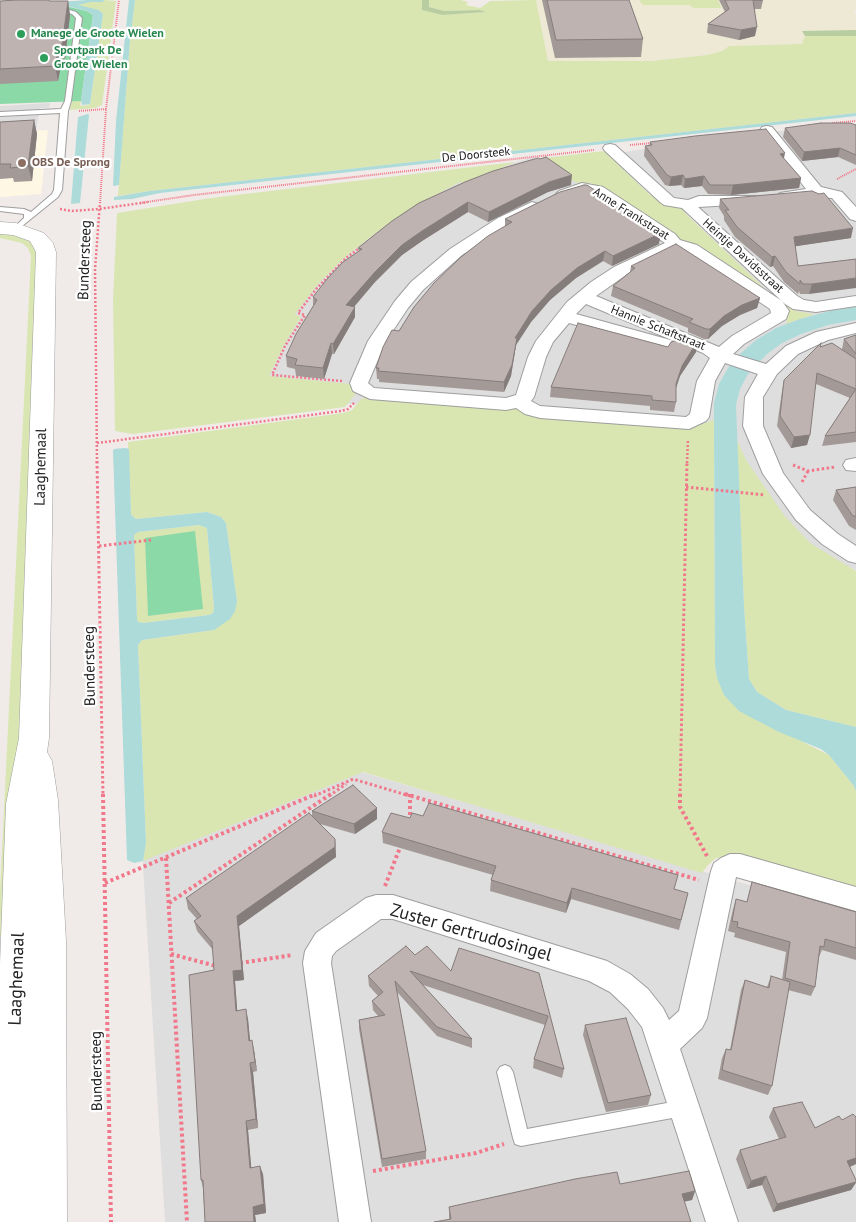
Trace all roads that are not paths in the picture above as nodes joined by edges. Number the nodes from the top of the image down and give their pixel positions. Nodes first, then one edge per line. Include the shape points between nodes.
1 (51, 8) edge
2 (64, 111) junction
3 (0, 114) edge
4 (767, 130) edge
5 (610, 148) road end
6 (817, 192) junction
7 (691, 205) junction
8 (0, 209) edge
9 (856, 216) edge
10 (15, 225) edge
11 (674, 244) junction
12 (584, 298) junction
13 (856, 301) edge
14 (564, 316) junction
15 (856, 328) edge
16 (726, 358) junction
17 (769, 371) junction
18 (519, 402) junction
19 (856, 556) edge
20 (34, 738) junction
21 (856, 899) edge
22 (664, 1044) junction
23 (505, 1072) dead end
24 (685, 1108) junction
25 (10, 1222) edge
26 (46, 1222) edge
27 (355, 1222) edge
28 (722, 1222) edge

1 - 2 lane via 63,9 79,18
2 - 3 lane
2 - 10 lane via 58,190
4 - 6 street
5 - 7 street, Heintje Davidsstraat via 665,199
6 - 7 street, Heintje Davidsstraat via 731,202 699,201
6 - 9 street via 837,195
7 - 13 street, Heintje Davidsstraat via 692,211 799,305 816,307
8 - 10 lane via 28,213
10 - 20 street, Laaghemaal via 37,237 46,252
11 - 12 street via 620,271
11 - 16 street, Anne Frankstraat via 691,248 776,305 780,311 776,318 738,340
11 - 18 street, Anne Frankstraat via 669,237 593,188 582,188 530,208 456,252 417,286 377,341 361,387 370,393 506,404
12 - 14 street
12 - 16 street, Hannie Schaftstraat
14 - 16 street, Hannie Schaftstraat via 703,355
14 - 18 street via 536,357 525,397
15 - 17 street via 822,336 792,350
16 - 17 street
16 - 18 street via 706,381 694,418 540,412
17 - 19 street via 754,397 753,426 764,455 773,474 803,515
20 - 25 street, Laaghemaal via 22,804
20 - 26 street, Laaghemaal via 42,800 49,941
21 - 22 street via 740,865 730,866 724,872 692,1018
22 - 24 street, Zuster Gertrudosingel
22 - 27 street, Zuster Gertrudosingel via 653,1018 638,999 620,983 597,970 393,907 376,907 318,951
23 - 24 lane via 521,1138
24 - 28 street, Zuster Gertrudosingel

